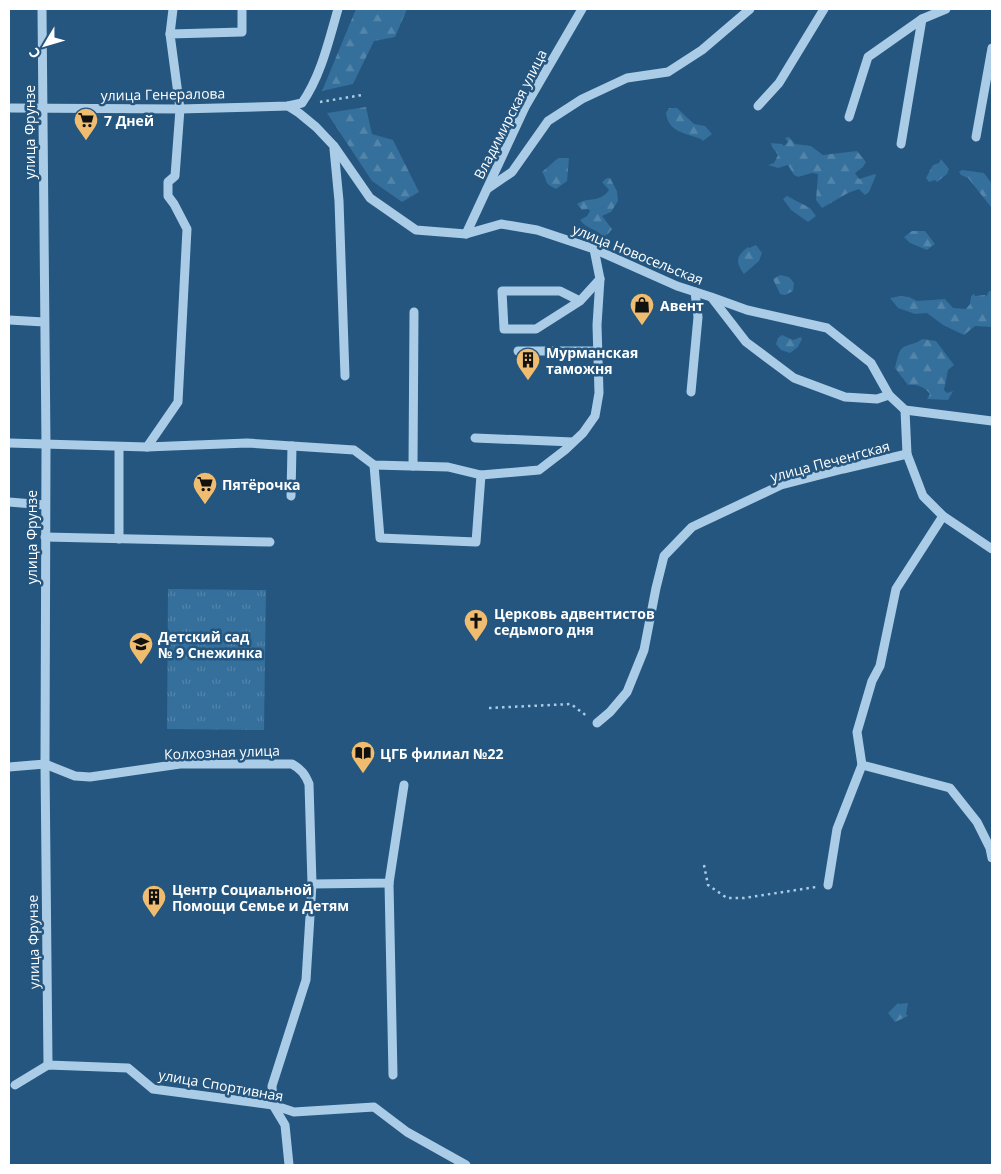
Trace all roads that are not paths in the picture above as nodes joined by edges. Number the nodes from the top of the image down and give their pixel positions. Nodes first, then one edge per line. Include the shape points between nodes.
1 (42, 9) edge
2 (173, 9) edge
3 (242, 9) edge
4 (338, 9) edge
5 (582, 9) edge
6 (824, 9) edge
7 (946, 9) edge
8 (745, 10) edge
9 (922, 19) junction
10 (170, 34) junction
11 (992, 48) edge
12 (288, 106) junction
13 (758, 106) dead end
14 (9, 108) edge
15 (180, 108) junction
16 (42, 109) junction
17 (849, 117) dead end
18 (976, 137) dead end
19 (901, 144) dead end
20 (334, 146) junction
21 (487, 189) junction
22 (466, 234) junction
23 (594, 248) junction
24 (600, 279) junction
25 (695, 292) junction
26 (711, 298) junction
27 (580, 301) junction
28 (414, 312) dead end
29 (9, 320) edge
30 (44, 322) junction
31 (518, 351) dead end
32 (598, 351) junction
33 (345, 376) dead end
34 (692, 392) dead end
35 (889, 394) junction
36 (905, 410) junction
37 (992, 421) edge
38 (475, 438) dead end
39 (573, 442) junction
40 (9, 443) edge
41 (46, 446) junction
42 (292, 446) junction
43 (119, 447) junction
44 (148, 447) junction
45 (907, 454) junction
46 (374, 465) junction
47 (414, 466) junction
48 (481, 475) junction
49 (291, 496) dead end
50 (9, 502) edge
51 (45, 505) junction
52 (943, 516) junction
53 (45, 537) junction
54 (119, 539) junction
55 (270, 542) dead end
56 (992, 549) edge
57 (597, 723) road end
58 (45, 764) junction
59 (862, 765) junction
60 (9, 767) edge
61 (404, 785) dead end
62 (992, 858) edge
63 (389, 883) junction
64 (312, 884) junction
65 (828, 885) road end
66 (48, 1065) junction
67 (392, 1075) dead end
68 (15, 1085) dead end
69 (273, 1105) junction
70 (289, 1165) edge
71 (466, 1165) edge

1 - 16 street, улица Фрунзе
2 - 10 street
3 - 10 street via 242,32
4 - 12 street, улица Генералова via 311,90 302,103
5 - 21 street, Владимирская улица via 525,107
6 - 13 street via 779,83
7 - 9 street
8 - 21 street via 702,50 668,72 627,78 582,99 548,121 512,172
9 - 17 street via 868,57
9 - 19 street
10 - 15 street
11 - 18 street
12 - 15 street, улица Генералова
12 - 20 street, улица Новосельская via 316,127
14 - 16 street, улица Генералова
15 - 16 street, улица Генералова
15 - 44 street via 175,176 168,182 168,196 186,229 178,402
16 - 30 street, улица Фрунзе
20 - 22 street, улица Новосельская via 370,198 416,230
20 - 33 street
21 - 22 street, Владимирская улица
22 - 23 street, улица Новосельская via 501,224 537,230
23 - 24 street
23 - 25 street, улица Новосельская
24 - 27 street
24 - 32 street
25 - 26 street, улица Новосельская
25 - 34 street via 698,317
26 - 35 street, улица Новосельская via 747,310 826,328 871,363
26 - 35 street via 746,342 794,378 845,398 877,399
27 - 27 street via 560,291 502,291 504,329 536,329
28 - 47 street
29 - 30 street
30 - 41 street, улица Фрунзе
31 - 32 street
32 - 39 street via 599,393 595,416
35 - 36 street, улица Новосельская
36 - 37 street
36 - 45 street
38 - 39 street
39 - 48 street via 539,470
40 - 41 street
41 - 43 street
41 - 51 street, улица Фрунзе
42 - 44 street via 247,443
42 - 46 street via 354,450
42 - 49 street
43 - 44 street
43 - 54 street
45 - 52 street via 923,496
45 - 57 street, улица Печенгская via 781,485 692,527 664,556 644,650 627,692
46 - 47 street
46 - 48 street via 380,538 476,542
47 - 48 street via 448,467
50 - 51 street
51 - 53 street, улица Фрунзе
52 - 56 street
52 - 59 street via 896,589 880,666 872,681 857,732
53 - 54 street
53 - 58 street, улица Фрунзе
54 - 55 street
58 - 60 street, Колхозная улица
58 - 64 street, Колхозная улица via 75,776 90,778 180,764 292,764 306,775 308,784
58 - 66 street, улица Фрунзе
59 - 62 street via 950,788 978,822
59 - 65 street via 837,829
61 - 63 street
63 - 64 street
63 - 67 street
64 - 69 street via 306,980 272,1086
66 - 68 street
66 - 69 street, улица Спортивная via 128,1068 153,1089
69 - 70 street via 285,1125
69 - 71 street, улица Спортивная via 294,1112 374,1107 407,1132

